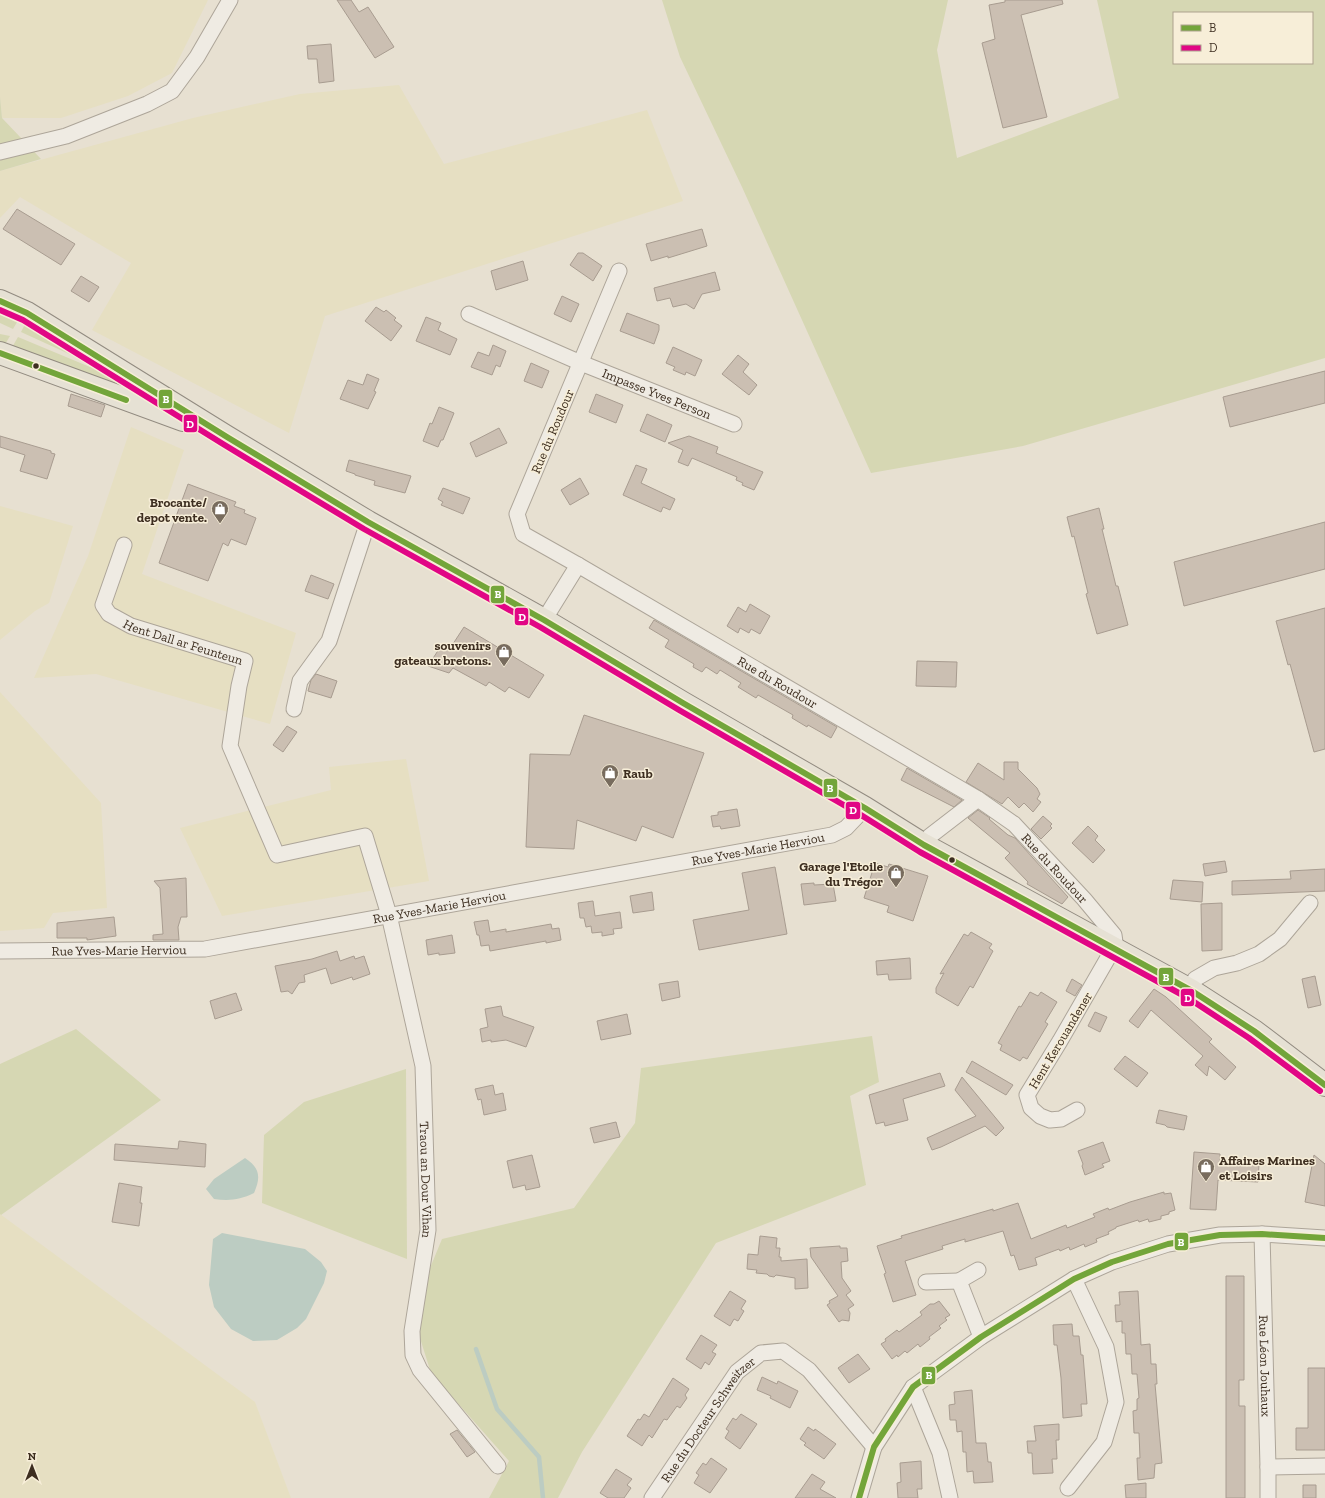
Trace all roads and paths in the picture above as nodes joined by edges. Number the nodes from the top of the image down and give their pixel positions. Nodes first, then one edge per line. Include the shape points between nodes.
1 (230, 0) edge
2 (0, 152) edge
3 (619, 271) dead end
4 (0, 300) edge
5 (469, 314) dead end
6 (0, 354) edge
7 (581, 362) junction
8 (734, 424) dead end
9 (227, 437) junction
10 (368, 522) junction
11 (124, 545) dead end
12 (578, 565) junction
13 (544, 620) junction
14 (294, 709) dead end
15 (978, 799) junction
16 (865, 808) junction
17 (924, 845) junction
18 (1310, 903) dead end
19 (389, 915) junction
20 (1116, 950) junction
21 (0, 951) edge
22 (1192, 991) junction
23 (1325, 1085) edge
24 (1325, 1099) edge
25 (1077, 1110) dead end
26 (1262, 1234) junction
27 (1325, 1238) edge
28 (978, 1270) dead end
29 (1074, 1279) junction
30 (959, 1281) junction
31 (926, 1282) dead end
32 (981, 1337) junction
33 (913, 1388) junction
34 (874, 1446) junction
35 (498, 1466) dead end
36 (1268, 1466) junction
37 (1325, 1466) edge
38 (1068, 1488) dead end
39 (652, 1498) edge
40 (859, 1498) edge
41 (950, 1498) edge
42 (1268, 1498) edge

1 - 2 street via 197,57 172,91 147,104 66,136
3 - 7 street, Rue du Roudour
4 - 9 main road via 27,313
5 - 7 street, Impasse Yves Person
6 - 9 main road
7 - 8 street, Impasse Yves Person
7 - 12 street, Rue du Roudour via 517,514 523,534
9 - 10 main road
10 - 13 main road
10 - 14 street via 329,641 300,681
11 - 19 street, Hent Dall ar Feunteun via 103,605 109,614 131,626 246,661 239,686 230,746 277,855 365,836
12 - 13 street
12 - 15 street, Rue du Roudour
13 - 16 main road
15 - 17 street via 930,836
15 - 20 street, Rue du Roudour via 1014,824 1084,899 1114,935
16 - 17 main road
16 - 19 street, Rue Yves-Marie Herviou via 846,828 832,835
17 - 20 main road
18 - 22 street via 1280,939 1259,954 1237,963 1214,968 1195,979
19 - 21 street, Rue Yves-Marie Herviou via 205,948
19 - 35 street, Traou an Dour Vihan via 423,1066 428,1230 412,1331 412,1355 420,1370
20 - 22 main road
20 - 25 street, Hent Kerouandener via 1109,956 1027,1095 1031,1108 1050,1120 1061,1119
22 - 23 main road via 1254,1031
22 - 24 main road
26 - 27 street
26 - 29 street via 1220,1235 1168,1244 1112,1262
26 - 36 street, Rue Léon Jouhaux
28 - 30 street
29 - 32 street
29 - 38 street via 1106,1347 1116,1402 1104,1442
30 - 31 street
30 - 32 street
32 - 33 street
33 - 34 street
33 - 41 street via 940,1453
34 - 39 street, Rue du Docteur Schweitzer via 809,1370 783,1351 761,1353 737,1372
34 - 40 street
36 - 37 street
36 - 42 street, Rue Léon Jouhaux

